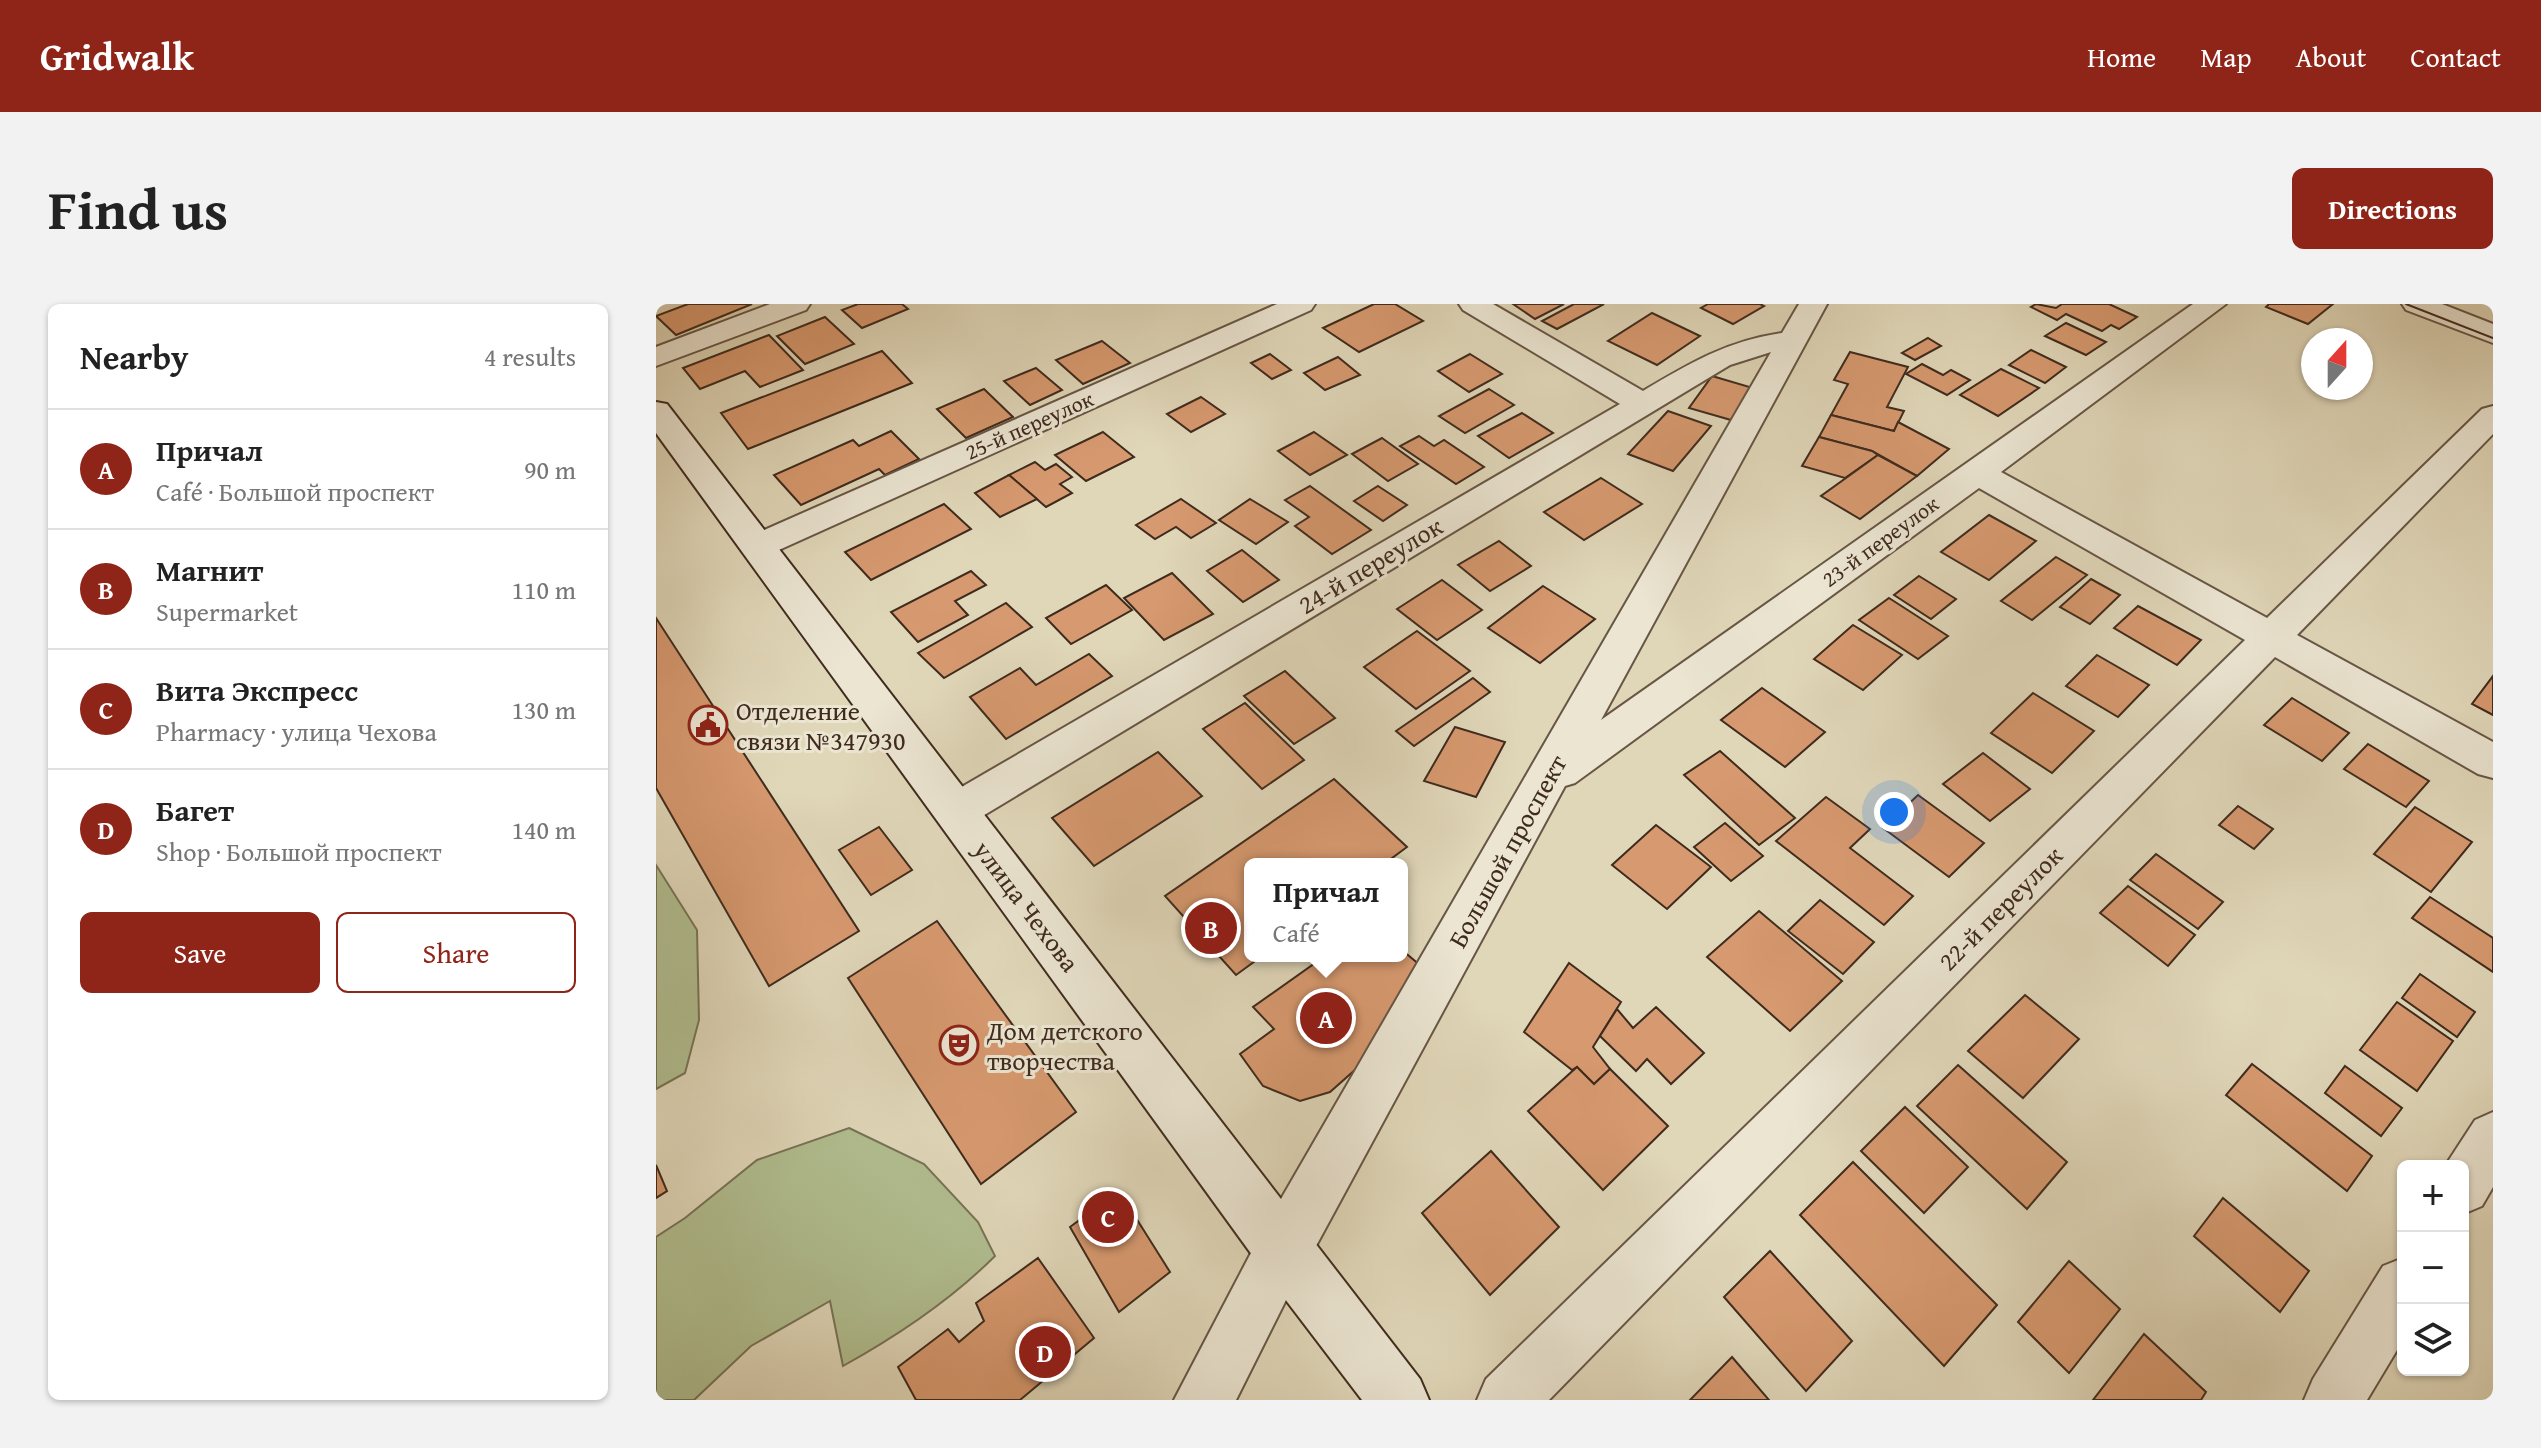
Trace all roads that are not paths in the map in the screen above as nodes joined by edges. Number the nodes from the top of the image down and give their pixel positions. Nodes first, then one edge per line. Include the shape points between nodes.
1 (796, 304) edge
2 (1301, 304) edge
3 (1473, 304) edge
4 (1813, 304) edge
5 (2212, 304) edge
6 (2416, 304) edge
7 (2493, 334) edge
8 (1793, 340) junction
9 (656, 357) edge
10 (1643, 404) junction
11 (656, 411) edge
12 (2493, 416) edge
13 (1976, 472) junction
14 (758, 546) junction
15 (2271, 638) junction
16 (2493, 762) edge
17 (1548, 779) junction
18 (956, 811) junction
19 (2493, 1138) edge
20 (2469, 1177) edge
21 (1283, 1250) junction
22 (2397, 1296) edge
23 (1204, 1400) edge
24 (1399, 1400) edge
25 (1507, 1400) edge
26 (2334, 1400) edge

1 - 9 street
2 - 14 street, 25-й переулок
3 - 10 street
4 - 8 street, Большой проспект
5 - 13 street, 23-й переулок
6 - 7 street
8 - 10 street, 24-й переулок via 1719,359
8 - 17 street, Большой проспект
10 - 18 street, 24-й переулок
11 - 14 street, улица Чехова
12 - 15 street, 22-й переулок
13 - 15 street
13 - 17 street, 23-й переулок
14 - 18 street, улица Чехова
15 - 16 street
15 - 25 street, 22-й переулок
17 - 21 street, Большой проспект
18 - 21 street, улица Чехова
19 - 20 street
21 - 23 street, Большой проспект
21 - 24 street, улица Чехова
22 - 26 street

